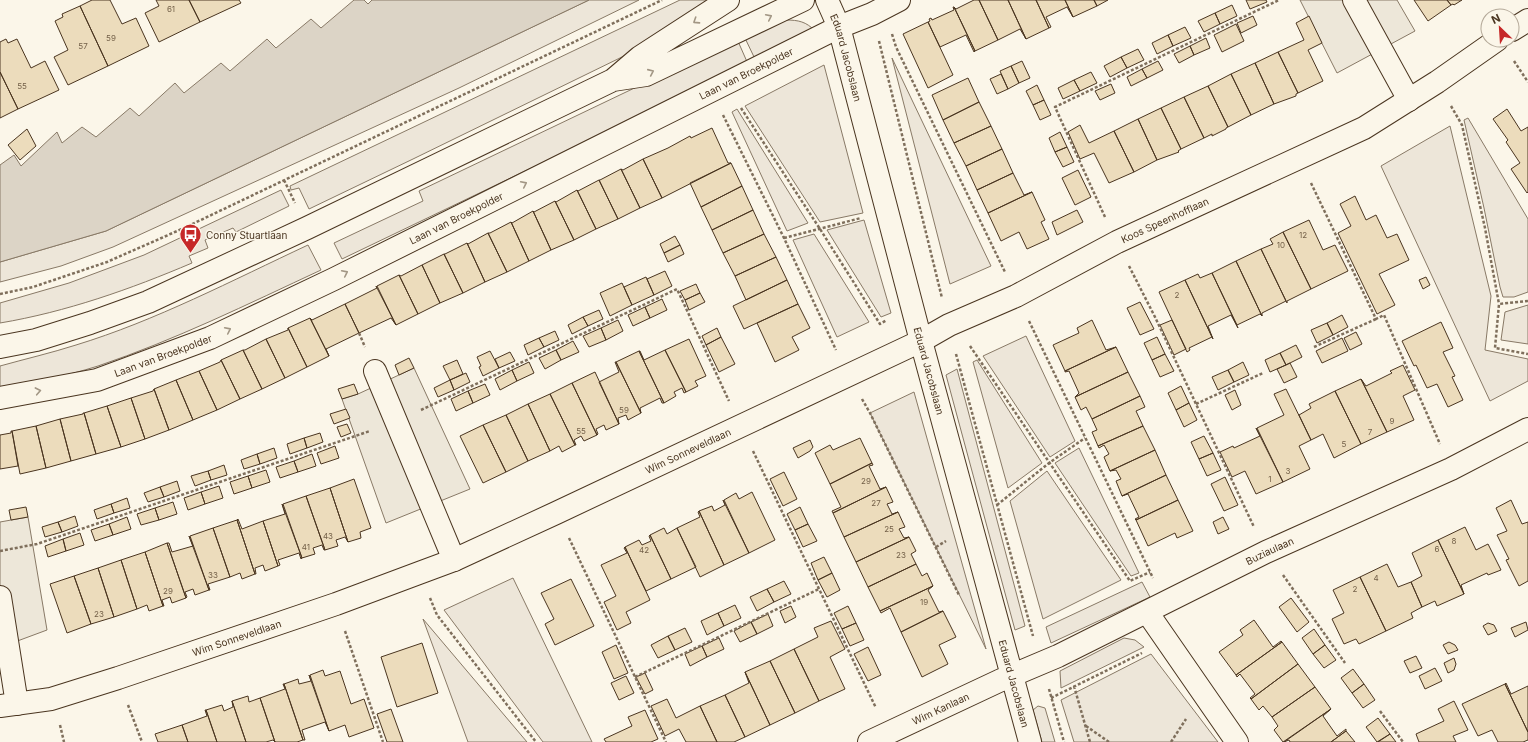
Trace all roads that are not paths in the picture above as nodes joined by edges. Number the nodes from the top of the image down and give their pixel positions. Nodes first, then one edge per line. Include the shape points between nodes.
1 (728, 0) edge
2 (803, 0) edge
3 (827, 0) edge
4 (899, 0) edge
5 (1354, 0) edge
6 (839, 27) junction
7 (1486, 48) edge
8 (613, 80) junction
9 (1408, 100) junction
10 (922, 341) junction
11 (0, 347) edge
12 (375, 371) dead end
13 (0, 398) edge
14 (1528, 429) edge
15 (454, 560) junction
16 (0, 597) edge
17 (1148, 612) junction
18 (1013, 676) junction
19 (8, 705) edge
20 (878, 737) edge
21 (1030, 742) edge
22 (1237, 742) edge

1 -> 8 street via 640,57
8 -> 2 street via 646,75
3 - 6 street, Eduard Jacobslaan
4 - 6 street, Laan van Broekpolder
5 - 9 street
6 - 10 street, Eduard Jacobslaan
13 -> 6 street, Laan van Broekpolder via 97,380 210,338 348,272
7 - 9 street, Koos Speenhofflaan
8 - 11 street via 148,302 90,324 36,340
9 - 10 street, Koos Speenhofflaan via 1364,128 1116,242 1016,296 951,324
10 - 15 street, Wim Sonneveldlaan
10 - 18 street, Eduard Jacobslaan
12 - 15 street
14 - 17 street, Buziaulaan via 1452,469 1266,552
15 - 19 street, Wim Sonneveldlaan via 336,604 118,678 52,699
16 - 19 street, Wim Sonneveldlaan
17 - 18 street, Buziaulaan
17 - 22 street
18 - 20 street, Wim Kanlaan
18 - 21 street, Eduard Jacobslaan

